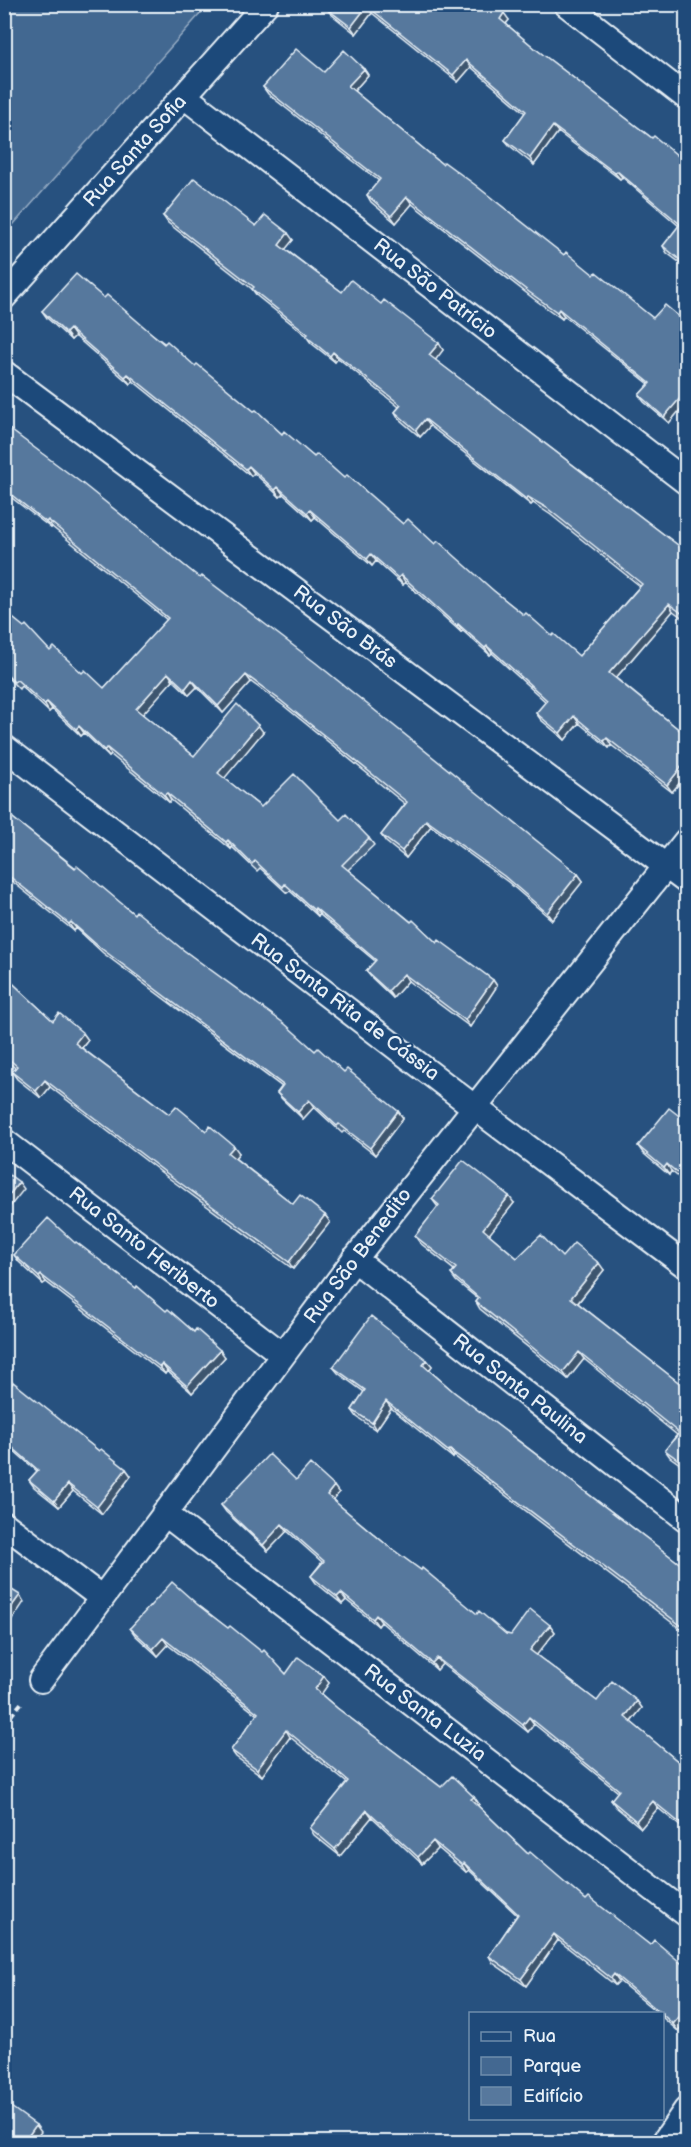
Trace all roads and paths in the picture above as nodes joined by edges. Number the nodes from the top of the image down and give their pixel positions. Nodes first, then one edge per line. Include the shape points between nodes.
1 (266, 4) edge
2 (566, 4) edge
3 (184, 96) junction
4 (687, 97) edge
5 (4, 297) edge
6 (4, 373) edge
7 (687, 482) edge
8 (4, 747) edge
9 (687, 841) edge
10 (667, 867) junction
11 (687, 881) edge
12 (474, 1107) junction
13 (4, 1141) edge
14 (354, 1259) junction
15 (687, 1266) edge
16 (283, 1355) junction
17 (164, 1513) junction
18 (687, 1519) edge
19 (4, 1524) edge
20 (102, 1598) junction
21 (41, 1680) dead end
22 (687, 1914) edge
23 (687, 2110) edge
24 (664, 2142) edge

1 - 3 street, Rua Santa Sofia
2 - 4 street
3 - 5 street, Rua Santa Sofia
3 - 7 street, Rua São Patrício
6 - 10 street, Rua São Brás
8 - 12 street, Rua Santa Rita de Cássia
9 - 10 street, Rua São Benedito
10 - 11 street, Rua São Brás
10 - 12 street, Rua São Benedito
12 - 14 street, Rua São Benedito
12 - 15 street, Rua Santa Rita de Cássia
13 - 16 street, Rua Santo Heriberto
14 - 16 street, Rua São Benedito
14 - 18 street, Rua Santa Paulina
16 - 17 street, Rua São Benedito
17 - 20 street, Rua São Benedito
17 - 22 street, Rua Santa Luzia
19 - 20 street
20 - 21 street, Rua São Benedito
23 - 24 street

